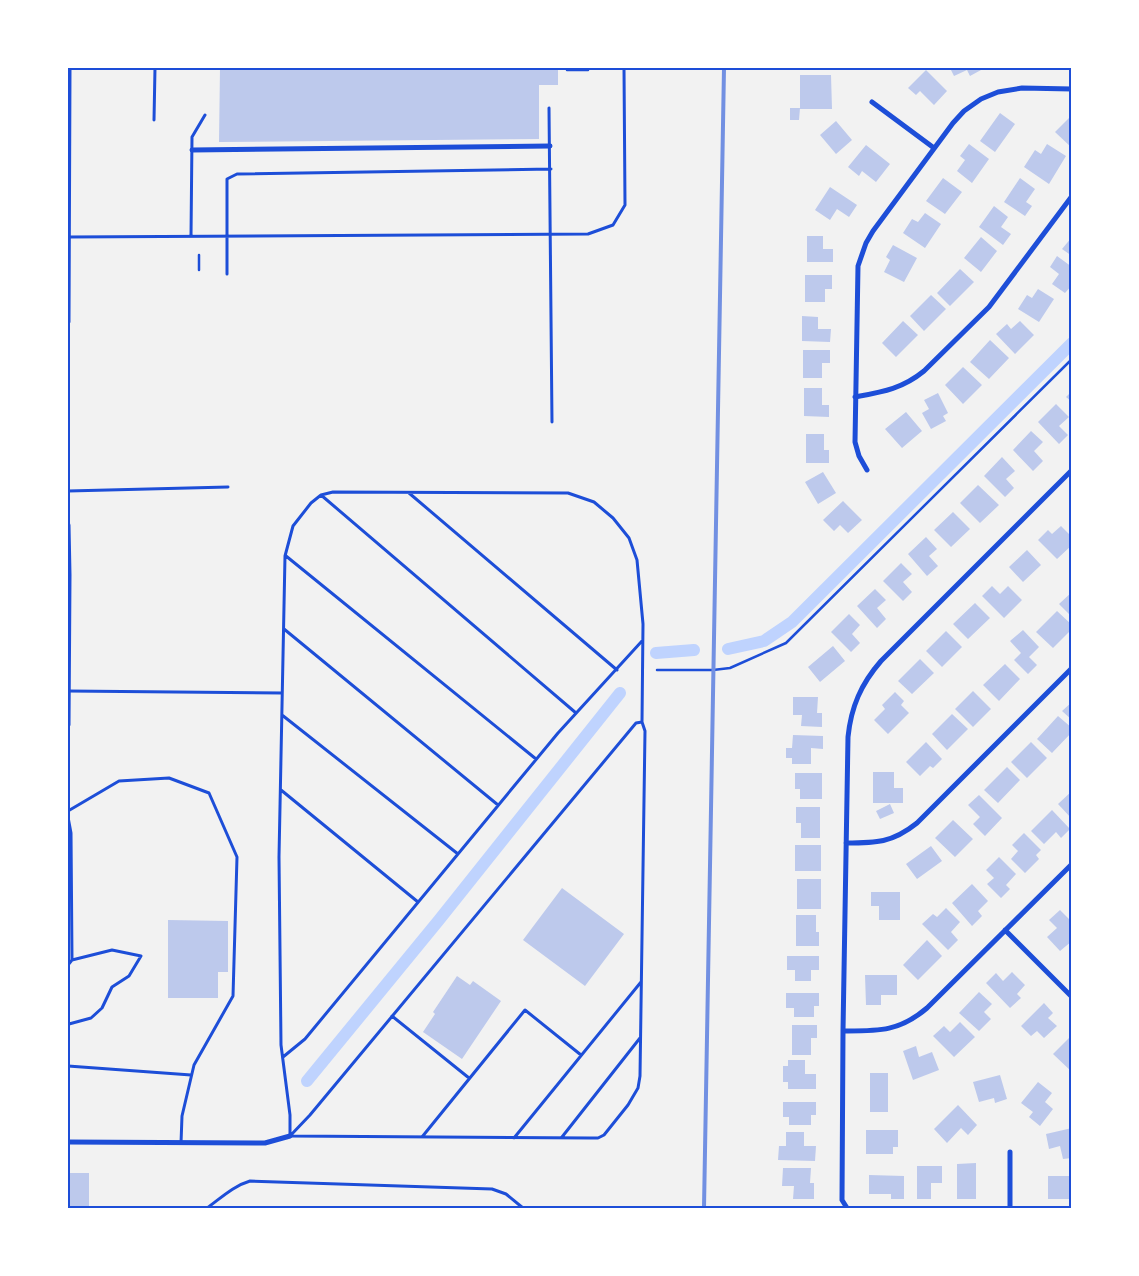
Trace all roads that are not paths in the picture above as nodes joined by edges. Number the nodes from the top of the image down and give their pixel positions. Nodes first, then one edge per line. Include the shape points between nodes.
1 (69, 68) edge
2 (155, 68) edge
3 (624, 68) edge
4 (1072, 89) edge
5 (872, 102) dead end
6 (68, 105) edge
7 (549, 108) dead end
8 (205, 115) dead end
9 (154, 120) dead end
10 (550, 146) junction
11 (934, 148) junction
12 (192, 150) junction
13 (551, 169) junction
14 (1072, 196) edge
15 (551, 235) junction
16 (191, 236) junction
17 (227, 236) junction
18 (68, 237) edge
19 (227, 274) dead end
20 (68, 322) edge
21 (855, 397) junction
22 (552, 422) dead end
23 (867, 470) dead end
24 (1072, 470) edge
25 (228, 487) dead end
26 (68, 491) edge
27 (409, 492) junction
28 (321, 495) junction
29 (68, 525) edge
30 (285, 556) junction
31 (284, 629) junction
32 (643, 641) junction
33 (1072, 668) edge
34 (617, 670) junction
35 (68, 691) edge
36 (282, 693) junction
37 (282, 714) junction
38 (576, 714) junction
39 (642, 722) junction
40 (68, 725) edge
41 (536, 759) junction
42 (280, 789) junction
43 (498, 805) junction
44 (68, 811) edge
45 (68, 817) edge
46 (846, 843) junction
47 (458, 854) junction
48 (1072, 864) edge
49 (418, 902) junction
50 (1005, 930) junction
51 (72, 960) junction
52 (68, 965) edge
53 (641, 981) junction
54 (1072, 997) edge
55 (392, 1016) junction
56 (68, 1025) edge
57 (843, 1031) junction
58 (640, 1038) junction
59 (581, 1055) junction
60 (283, 1057) junction
61 (68, 1066) edge
62 (192, 1075) junction
63 (469, 1078) junction
64 (290, 1136) junction
65 (422, 1137) junction
66 (514, 1138) junction
67 (561, 1138) junction
68 (68, 1142) edge
69 (181, 1142) junction
70 (1010, 1152) dead end
71 (207, 1208) edge
72 (523, 1208) edge
73 (847, 1208) edge
74 (1010, 1208) edge

1 - 6 street
2 - 9 lane
3 - 15 lane via 625,204 613,225 588,234
4 - 11 street via 1022,88 981,99 964,111
5 - 11 street
6 - 18 street
7 - 10 lane
8 - 12 lane via 192,137
10 - 12 street
10 - 13 lane
11 - 21 street via 873,231 858,266
12 - 16 lane
13 - 15 lane
13 - 17 lane via 236,174 227,180
14 - 21 street via 989,306 924,371 888,392
15 - 17 lane
15 - 22 lane
16 - 17 lane
16 - 18 lane
17 - 19 lane
18 - 20 street
21 - 23 street via 855,442
24 - 46 street via 871,672 857,696 849,723
25 - 26 lane
27 - 28 lane via 333,492
27 - 32 lane via 568,493 594,502 629,538 637,560
27 - 34 lane
28 - 30 lane via 293,526
28 - 38 lane
29 - 35 street
30 - 31 lane
30 - 41 lane
31 - 36 lane
31 - 43 lane
32 - 34 lane
32 - 39 lane
33 - 46 street via 906,832 879,843
34 - 38 lane
35 - 36 lane
35 - 40 street
36 - 37 lane
37 - 42 lane
37 - 47 lane
38 - 41 lane
39 - 53 lane via 645,731
39 - 55 lane via 636,723
41 - 43 lane
42 - 49 lane
42 - 60 lane
43 - 47 lane
44 - 62 lane via 120,781 169,778 209,793 236,858 233,996 194,1065
45 - 51 lane via 71,833
46 - 57 street
47 - 49 lane
48 - 50 street
49 - 60 lane via 305,1039
50 - 54 street
50 - 57 street via 916,1018 889,1030
51 - 52 lane
51 - 56 lane via 112,950 141,956 129,976 112,987 102,1008 91,1018
53 - 58 lane
53 - 59 lane
55 - 63 lane
55 - 64 lane
57 - 73 street via 842,1200
58 - 67 lane
58 - 67 lane via 638,1088 628,1105 604,1135
59 - 63 lane via 525,1010
59 - 66 lane
60 - 64 lane
61 - 62 lane
62 - 69 lane via 182,1116
63 - 65 lane
64 - 65 lane
64 - 69 street via 265,1143
65 - 66 lane
66 - 67 lane
68 - 69 street
70 - 74 street
71 - 72 lane via 240,1184 250,1181 492,1189 506,1194

